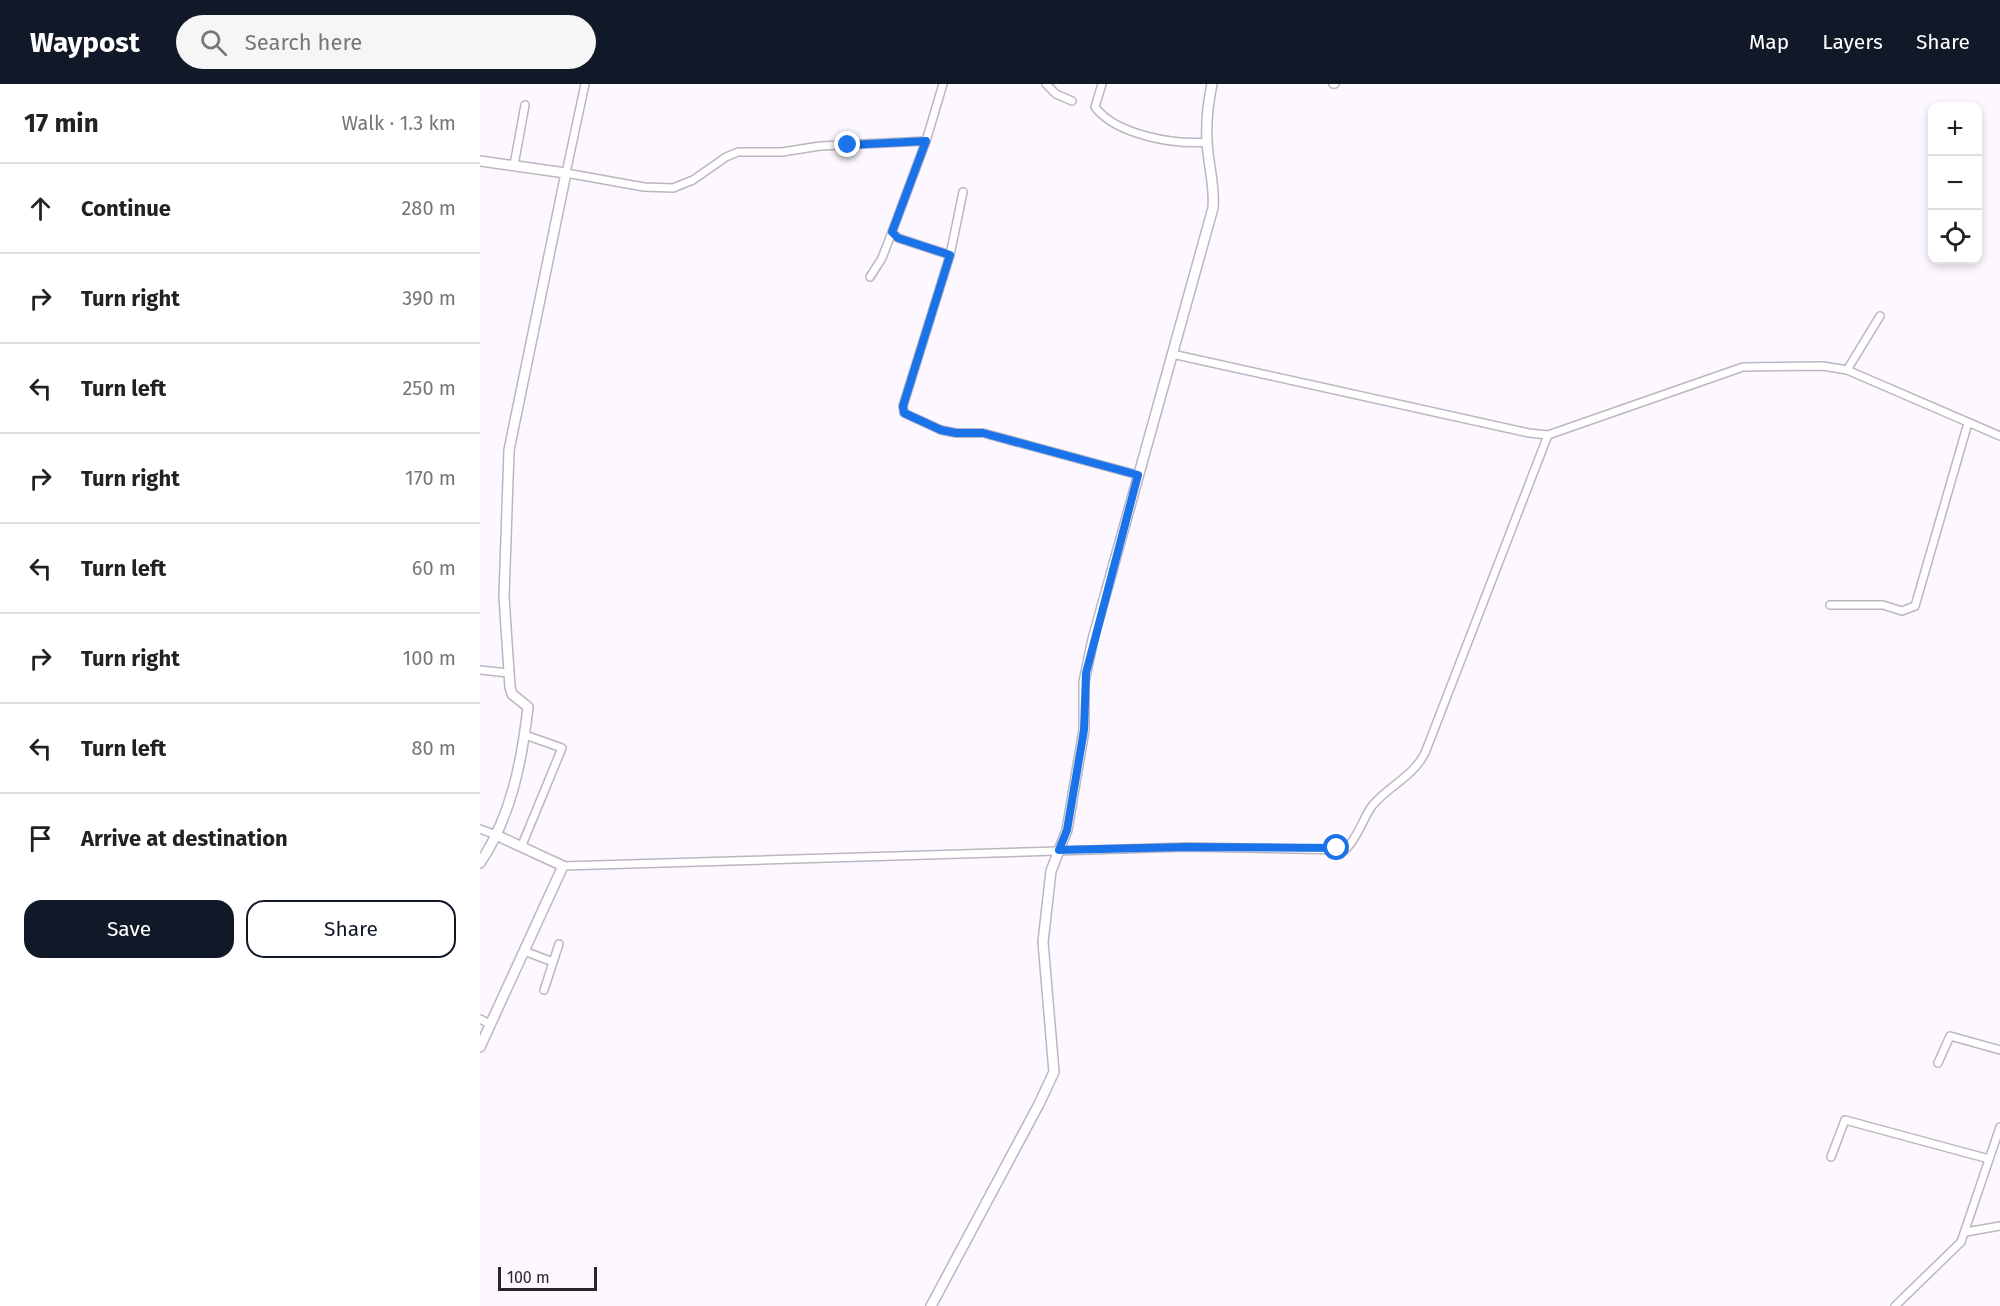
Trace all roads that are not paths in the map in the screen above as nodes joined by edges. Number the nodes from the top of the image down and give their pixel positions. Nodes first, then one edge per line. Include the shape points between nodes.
1 (585, 84) edge
2 (943, 84) edge
3 (1046, 84) edge
4 (1102, 84) edge
5 (1212, 84) edge
6 (1072, 101) dead end
7 (525, 105) dead end
8 (926, 141) junction
9 (1207, 142) junction
10 (480, 161) edge
11 (514, 165) junction
12 (567, 174) junction
13 (963, 192) dead end
14 (892, 232) junction
15 (950, 255) junction
16 (870, 277) dead end
17 (1880, 316) dead end
18 (1172, 354) junction
19 (1847, 370) junction
20 (1968, 423) junction
21 (1548, 435) junction
22 (2000, 436) edge
23 (1138, 475) junction
24 (1830, 605) dead end
25 (480, 670) edge
26 (508, 673) junction
27 (525, 735) junction
28 (480, 829) edge
29 (496, 835) junction
30 (522, 845) junction
31 (1059, 850) junction
32 (480, 863) edge
33 (563, 866) junction
34 (560, 944) dead end
35 (524, 951) junction
36 (553, 962) junction
37 (544, 990) dead end
38 (480, 1019) edge
39 (490, 1024) junction
40 (480, 1047) edge
41 (2000, 1050) edge
42 (1938, 1063) dead end
43 (2000, 1127) edge
44 (1831, 1157) dead end
45 (1989, 1159) junction
46 (2000, 1226) edge
47 (1966, 1232) junction
48 (931, 1306) edge
49 (1895, 1306) edge

1 - 12 street
2 - 8 street
3 - 6 street
4 - 9 street via 1095,107 1110,120 1168,141
5 - 9 street via 1207,107
7 - 11 street
8 - 12 street via 820,146 782,153 738,152 674,188
8 - 14 street
9 - 18 street via 1215,192 1213,208
10 - 11 street
11 - 12 street
12 - 26 street via 509,450 504,597
13 - 15 street
14 - 15 street via 898,238
14 - 16 street
15 - 23 street via 904,413 941,430 983,433
17 - 19 street
18 - 21 street
18 - 23 street
19 - 20 street
19 - 21 street via 1823,366 1743,367
20 - 22 street
20 - 24 street via 1915,606 1902,611 1883,604
21 - 31 street via 1425,753 1406,778 1376,802 1345,850
23 - 31 street via 1086,673 1084,730 1067,830
25 - 26 street
26 - 27 street via 512,694 528,707
27 - 29 street via 512,791
27 - 30 street via 562,748
28 - 29 street
29 - 30 street
29 - 32 street
30 - 33 street
31 - 33 street
31 - 48 street via 1051,871 1043,942 1053,1072 1040,1104
33 - 35 street
34 - 36 street
35 - 36 street
35 - 39 street
36 - 37 street
38 - 39 street
39 - 40 street
41 - 42 street via 1950,1036
43 - 45 street
44 - 45 street via 1845,1120
45 - 47 street
46 - 47 street
47 - 49 street via 1951,1254

